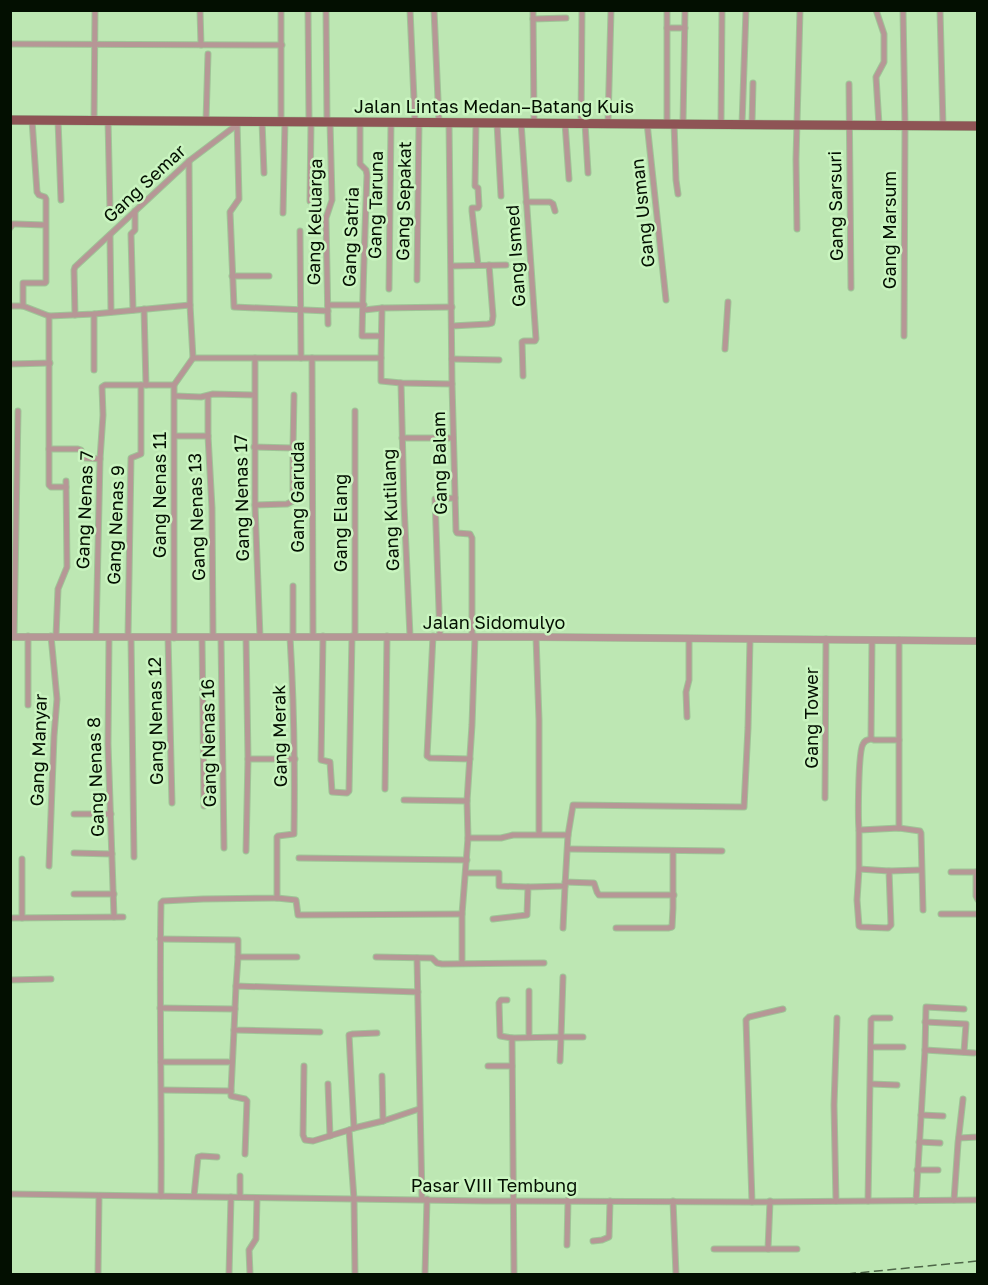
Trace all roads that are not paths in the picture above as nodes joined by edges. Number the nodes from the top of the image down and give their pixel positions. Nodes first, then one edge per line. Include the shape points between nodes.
1 (95, 10) edge
2 (200, 10) edge
3 (281, 10) edge
4 (308, 10) edge
5 (326, 10) edge
6 (410, 10) edge
7 (434, 10) edge
8 (533, 10) edge
9 (548, 10) edge
10 (582, 10) edge
11 (611, 10) edge
12 (667, 10) edge
13 (685, 10) edge
14 (722, 10) edge
15 (746, 10) edge
16 (800, 10) edge
17 (876, 10) edge
18 (903, 10) edge
19 (940, 10) edge
20 (566, 18) dead end
21 (533, 19) junction
22 (548, 19) junction
23 (667, 28) junction
24 (685, 28) junction
25 (10, 44) edge
26 (94, 45) junction
27 (201, 45) junction
28 (282, 45) junction
29 (208, 54) dead end
30 (753, 83) dead end
31 (849, 84) dead end
32 (10, 120) edge
33 (32, 120) junction
34 (58, 120) junction
35 (94, 120) junction
36 (108, 120) junction
37 (208, 121) junction
38 (262, 121) junction
39 (283, 121) junction
40 (310, 121) junction
41 (328, 121) junction
42 (360, 121) junction
43 (236, 122) junction
44 (391, 122) junction
45 (417, 122) junction
46 (439, 122) junction
47 (449, 122) junction
48 (476, 122) junction
49 (497, 122) junction
50 (521, 122) junction
51 (534, 122) junction
52 (565, 123) junction
53 (583, 123) junction
54 (608, 123) junction
55 (647, 123) junction
56 (675, 123) junction
57 (721, 123) junction
58 (747, 124) junction
59 (796, 124) junction
60 (849, 124) junction
61 (879, 125) junction
62 (904, 125) junction
63 (943, 126) junction
64 (978, 126) edge
65 (189, 161) junction
66 (264, 172) dead end
67 (588, 173) dead end
68 (569, 179) dead end
69 (678, 194) dead end
70 (501, 196) dead end
71 (61, 200) dead end
72 (310, 201) dead end
73 (526, 202) junction
74 (110, 210) dead end
75 (135, 211) junction
76 (555, 211) dead end
77 (283, 213) dead end
78 (45, 225) junction
79 (10, 228) edge
80 (797, 229) dead end
81 (300, 231) dead end
82 (110, 235) junction
83 (478, 265) junction
84 (489, 265) junction
85 (506, 265) dead end
86 (452, 266) junction
87 (232, 276) junction
88 (269, 276) dead end
89 (417, 280) dead end
90 (851, 288) dead end
91 (389, 289) dead end
92 (666, 300) dead end
93 (728, 302) dead end
94 (190, 304) junction
95 (10, 306) edge
96 (23, 306) junction
97 (453, 307) junction
98 (328, 308) junction
99 (364, 308) junction
100 (382, 308) junction
101 (144, 309) junction
102 (133, 310) junction
103 (300, 311) junction
104 (111, 312) junction
105 (94, 314) junction
106 (75, 315) junction
107 (49, 316) junction
108 (328, 324) dead end
109 (453, 326) junction
110 (381, 336) junction
111 (904, 336) dead end
112 (725, 350) dead end
113 (193, 358) junction
114 (255, 358) junction
115 (301, 358) junction
116 (312, 358) junction
117 (381, 358) junction
118 (452, 359) junction
119 (499, 360) dead end
120 (50, 363) junction
121 (10, 364) edge
122 (94, 370) dead end
123 (522, 376) dead end
124 (401, 383) junction
125 (452, 384) junction
126 (144, 385) junction
127 (174, 385) junction
128 (254, 395) junction
129 (294, 395) dead end
130 (175, 396) junction
131 (208, 396) junction
132 (18, 411) dead end
133 (355, 411) dead end
134 (175, 436) junction
135 (208, 436) junction
136 (402, 438) junction
137 (453, 438) junction
138 (254, 447) junction
139 (293, 448) junction
140 (49, 449) junction
141 (100, 459) junction
142 (455, 498) junction
143 (255, 505) junction
144 (292, 586) dead end
145 (28, 636) junction
146 (54, 636) junction
147 (96, 636) junction
148 (313, 636) junction
149 (323, 636) junction
150 (354, 636) junction
151 (387, 636) junction
152 (410, 636) junction
153 (473, 636) junction
154 (12, 637) edge
155 (109, 637) junction
156 (129, 637) junction
157 (171, 637) junction
158 (246, 637) junction
159 (260, 637) junction
160 (291, 637) junction
161 (437, 637) junction
162 (536, 637) junction
163 (202, 638) junction
164 (217, 638) junction
165 (689, 639) junction
166 (750, 639) junction
167 (826, 639) junction
168 (872, 640) junction
169 (899, 640) junction
170 (978, 641) edge
171 (28, 705) dead end
172 (687, 717) dead end
173 (871, 739) junction
174 (898, 740) junction
175 (248, 759) junction
176 (295, 759) junction
177 (470, 759) junction
178 (385, 789) dead end
179 (825, 798) dead end
180 (404, 800) dead end
181 (467, 801) junction
182 (171, 803) dead end
183 (204, 806) dead end
184 (74, 814) dead end
185 (111, 814) junction
186 (899, 828) junction
187 (859, 830) junction
188 (538, 834) junction
189 (568, 835) junction
190 (468, 838) junction
191 (224, 848) dead end
192 (568, 849) junction
193 (246, 851) dead end
194 (673, 851) junction
195 (722, 851) dead end
196 (74, 853) dead end
197 (112, 854) junction
198 (134, 856) dead end
199 (299, 858) dead end
200 (22, 859) dead end
201 (466, 860) junction
202 (49, 866) dead end
203 (859, 869) junction
204 (921, 870) junction
205 (889, 871) junction
206 (951, 872) dead end
207 (977, 872) edge
208 (466, 873) junction
209 (565, 884) junction
210 (528, 888) junction
211 (74, 894) dead end
212 (114, 894) junction
213 (674, 896) junction
214 (278, 898) junction
215 (978, 900) edge
216 (922, 910) dead end
217 (462, 914) junction
218 (941, 914) dead end
219 (978, 914) edge
220 (113, 917) junction
221 (123, 917) dead end
222 (10, 918) edge
223 (22, 918) junction
224 (493, 919) dead end
225 (563, 928) dead end
226 (616, 928) dead end
227 (160, 939) junction
228 (238, 957) junction
229 (297, 957) dead end
230 (376, 957) dead end
231 (417, 958) junction
232 (462, 963) junction
233 (544, 963) dead end
234 (563, 977) dead end
235 (51, 979) dead end
236 (10, 980) edge
237 (236, 986) junction
238 (529, 991) dead end
239 (418, 992) junction
240 (507, 1000) dead end
241 (160, 1008) junction
242 (235, 1009) junction
243 (783, 1009) dead end
244 (964, 1009) dead end
245 (837, 1018) dead end
246 (890, 1018) dead end
247 (925, 1022) junction
248 (234, 1030) junction
249 (320, 1032) dead end
250 (377, 1034) dead end
251 (529, 1037) junction
252 (561, 1037) junction
253 (583, 1037) dead end
254 (512, 1038) junction
255 (871, 1047) junction
256 (903, 1047) dead end
257 (925, 1050) junction
258 (964, 1052) junction
259 (974, 1053) dead end
260 (560, 1060) dead end
261 (161, 1062) junction
262 (228, 1062) dead end
263 (304, 1066) dead end
264 (488, 1066) dead end
265 (512, 1066) junction
266 (382, 1076) dead end
267 (328, 1084) dead end
268 (871, 1084) junction
269 (897, 1085) dead end
270 (162, 1090) junction
271 (231, 1091) junction
272 (963, 1099) dead end
273 (420, 1109) junction
274 (921, 1115) junction
275 (943, 1116) dead end
276 (383, 1121) junction
277 (351, 1129) junction
278 (330, 1136) junction
279 (978, 1137) edge
280 (959, 1138) junction
281 (919, 1142) junction
282 (940, 1143) dead end
283 (246, 1154) dead end
284 (217, 1157) dead end
285 (917, 1170) junction
286 (938, 1170) dead end
287 (240, 1176) dead end
288 (10, 1194) edge
289 (99, 1196) junction
290 (161, 1196) junction
291 (194, 1196) junction
292 (231, 1197) junction
293 (240, 1197) junction
294 (257, 1198) junction
295 (354, 1199) junction
296 (425, 1199) junction
297 (568, 1200) junction
298 (954, 1200) junction
299 (978, 1200) edge
300 (513, 1201) junction
301 (610, 1201) junction
302 (673, 1201) junction
303 (770, 1201) junction
304 (836, 1201) junction
305 (868, 1201) junction
306 (916, 1201) junction
307 (752, 1202) junction
308 (593, 1241) dead end
309 (567, 1245) dead end
310 (714, 1249) dead end
311 (768, 1249) junction
312 (797, 1249) dead end
313 (98, 1275) edge
314 (229, 1275) edge
315 (250, 1275) edge
316 (355, 1275) edge
317 (425, 1275) edge
318 (514, 1275) edge
319 (676, 1275) edge

1 - 26 street
2 - 27 street
3 - 28 street
4 - 40 street
5 - 41 street, Gang Keluarga
6 - 45 street, Gang Sepakat
7 - 46 street
8 - 21 street
9 - 22 street
10 - 53 street
11 - 54 street
12 - 23 street
13 - 24 street
14 - 57 street
15 - 58 street
16 - 59 street
17 - 61 street via 884,34 884,62 876,77
18 - 62 street, Gang Marsum
19 - 63 street
20 - 22 street
21 - 22 street
21 - 51 street
23 - 24 street
23 - 56 street
24 - 56 street
25 - 26 street
26 - 27 street
26 - 35 street
27 - 28 street
28 - 39 street
29 - 37 street
30 - 58 street
31 - 60 street, Gang Sarsuri
32 - 33 highway, Jalan Lintas Medan–Batang Kuis
33 - 34 highway, Jalan Lintas Medan–Batang Kuis
33 - 78 street via 37,192 45,197
34 - 35 highway, Jalan Lintas Medan–Batang Kuis
34 - 71 street
35 - 36 highway, Jalan Lintas Medan–Batang Kuis
36 - 37 highway, Jalan Lintas Medan–Batang Kuis
36 - 74 street
37 - 43 highway, Jalan Lintas Medan–Batang Kuis
38 - 39 highway, Jalan Lintas Medan–Batang Kuis
38 - 43 highway, Jalan Lintas Medan–Batang Kuis
38 - 66 street
39 - 40 highway, Jalan Lintas Medan–Batang Kuis
39 - 77 street
40 - 41 highway, Jalan Lintas Medan–Batang Kuis
40 - 72 street
41 - 42 highway, Jalan Lintas Medan–Batang Kuis
41 - 98 street, Gang Keluarga via 332,200 326,218
42 - 44 highway, Jalan Lintas Medan–Batang Kuis
42 - 99 street, Gang Satria via 360,164 367,175
43 - 65 street, Gang Semar
43 - 87 street via 239,199 230,210
44 - 45 highway, Jalan Lintas Medan–Batang Kuis
44 - 91 street, Gang Taruna
45 - 46 highway, Jalan Lintas Medan–Batang Kuis
45 - 89 street, Gang Sepakat
46 - 47 highway, Jalan Lintas Medan–Batang Kuis
47 - 48 highway, Jalan Lintas Medan–Batang Kuis
47 - 86 street, Gang Balam
48 - 49 highway, Jalan Lintas Medan–Batang Kuis
48 - 83 street via 479,206 472,211
49 - 50 highway, Jalan Lintas Medan–Batang Kuis
49 - 70 street
50 - 51 highway, Jalan Lintas Medan–Batang Kuis
50 - 73 street, Gang Ismed
51 - 52 highway, Jalan Lintas Medan–Batang Kuis
52 - 53 highway, Jalan Lintas Medan–Batang Kuis
52 - 68 street
53 - 54 highway, Jalan Lintas Medan–Batang Kuis
53 - 67 street
54 - 55 highway, Jalan Lintas Medan–Batang Kuis
55 - 56 highway, Jalan Lintas Medan–Batang Kuis
55 - 92 street, Gang Usman
56 - 57 highway, Jalan Lintas Medan–Batang Kuis
56 - 69 street
57 - 58 highway, Jalan Lintas Medan–Batang Kuis
58 - 59 highway, Jalan Lintas Medan–Batang Kuis
59 - 60 highway, Jalan Lintas Medan–Batang Kuis
59 - 80 street
60 - 61 highway, Jalan Lintas Medan–Batang Kuis
60 - 90 street, Gang Sarsuri
61 - 62 highway, Jalan Lintas Medan–Batang Kuis
62 - 63 highway, Jalan Lintas Medan–Batang Kuis
62 - 111 street, Gang Marsum
63 - 64 highway, Jalan Lintas Medan–Batang Kuis
65 - 75 street, Gang Semar
65 - 94 street
73 - 76 street via 550,202
73 - 123 street, Gang Ismed via 536,339 522,342
75 - 82 street, Gang Semar
75 - 102 street via 135,230 131,234
78 - 79 street via 13,224
78 - 96 street via 46,282 23,283
81 - 103 street
82 - 104 street
82 - 106 street, Gang Semar via 74,270
83 - 84 street
83 - 86 street
84 - 85 street
84 - 109 street via 492,323
86 - 97 street, Gang Balam
87 - 88 street
87 - 103 street via 234,308
93 - 112 street
94 - 101 street
94 - 113 street
95 - 96 street
96 - 107 street
97 - 100 street
97 - 109 street, Gang Balam
98 - 99 street
98 - 103 street
98 - 108 street, Gang Keluarga
99 - 100 street
99 - 110 street, Gang Satria via 362,336
100 - 110 street
101 - 102 street
101 - 126 street
102 - 104 street
103 - 115 street
104 - 105 street
105 - 106 street
105 - 122 street
106 - 107 street
107 - 120 street
109 - 118 street, Gang Balam
110 - 117 street
113 - 114 street
113 - 127 street
114 - 115 street
114 - 128 street, Gang Nenas 17
115 - 116 street
116 - 117 street
116 - 148 street, Gang Garuda
117 - 124 street via 381,381
118 - 119 street
118 - 125 street, Gang Balam
120 - 121 street
120 - 140 street
124 - 125 street
124 - 136 street, Gang Kutilang
125 - 137 street, Gang Balam
126 - 127 street
126 - 141 street, Gang Nenas 7 via 102,387
126 - 156 street, Gang Nenas 9 via 141,454 130,458
127 - 130 street, Gang Nenas 11
128 - 131 street
128 - 138 street, Gang Nenas 17
129 - 139 street
130 - 131 street
130 - 134 street, Gang Nenas 11
131 - 135 street, Gang Nenas 13
132 - 154 street
133 - 150 street, Gang Elang
134 - 135 street
134 - 157 street, Gang Nenas 11
135 - 164 street, Gang Nenas 13
136 - 137 street
136 - 152 street, Gang Kutilang
137 - 142 street, Gang Balam
138 - 139 street
138 - 143 street, Gang Nenas 17
139 - 143 street via 292,501
140 - 141 street via 78,449 85,458
140 - 146 street, Gang Manyar via 49,485 66,484 67,567 58,589
141 - 147 street, Gang Nenas 7
142 - 153 street, Gang Balam via 456,533 472,535
142 - 161 street via 435,499
143 - 159 street, Gang Nenas 17
144 - 160 street, Gang Merak
145 - 146 street, Jalan Sidomulyo
145 - 154 street, Jalan Sidomulyo
145 - 171 street
146 - 147 street, Jalan Sidomulyo
146 - 202 street, Gang Manyar via 57,699
147 - 155 street, Jalan Sidomulyo
148 - 149 street, Jalan Sidomulyo
148 - 160 street, Jalan Sidomulyo
149 - 150 street, Jalan Sidomulyo
149 - 150 street, Gang Elang via 321,760 330,762 332,792 348,793
150 - 151 street, Jalan Sidomulyo
151 - 152 street, Jalan Sidomulyo
151 - 178 street
152 - 161 street, Jalan Sidomulyo
153 - 161 street, Jalan Sidomulyo
153 - 162 street, Jalan Sidomulyo
153 - 177 street
155 - 156 street, Jalan Sidomulyo
155 - 185 street, Gang Nenas 8
156 - 157 street, Jalan Sidomulyo
156 - 198 street
157 - 163 street, Jalan Sidomulyo
157 - 182 street, Gang Nenas 12
158 - 159 street, Jalan Sidomulyo
158 - 164 street, Jalan Sidomulyo
158 - 175 street
159 - 160 street, Jalan Sidomulyo
160 - 176 street, Gang Merak
161 - 177 street via 428,756
162 - 165 street, Jalan Sidomulyo
162 - 188 street
163 - 164 street, Jalan Sidomulyo
163 - 183 street
164 - 191 street, Gang Nenas 16
165 - 166 street, Jalan Sidomulyo
165 - 172 street
166 - 167 street, Jalan Sidomulyo
166 - 189 street via 744,807 574,805
167 - 168 street, Jalan Sidomulyo
167 - 179 street, Gang Tower
168 - 169 street, Jalan Sidomulyo
168 - 173 street
169 - 170 street, Jalan Sidomulyo
169 - 174 street
173 - 174 street
173 - 187 street via 863,744 861,754
174 - 186 street
175 - 176 street
175 - 193 street
176 - 214 street, Gang Merak via 294,834 276,838
177 - 181 street
180 - 181 street
181 - 190 street
184 - 185 street
185 - 197 street, Gang Nenas 8
186 - 187 street
186 - 204 street via 921,832
187 - 203 street
188 - 189 street
188 - 190 street
189 - 192 street
190 - 201 street
192 - 194 street
192 - 209 street
194 - 195 street
194 - 213 street
196 - 197 street
197 - 212 street, Gang Nenas 8
199 - 201 street
200 - 223 street
201 - 208 street
203 - 205 street
203 - 205 street via 857,900 861,927 891,925
204 - 205 street
204 - 216 street
206 - 207 street
207 - 215 street
208 - 210 street via 499,873 499,886
208 - 217 street
209 - 210 street
209 - 213 street via 594,883 599,895
209 - 225 street
210 - 224 street via 527,915
211 - 212 street
212 - 220 street, Gang Nenas 8
213 - 226 street via 671,928
214 - 217 street via 296,900 298,915
214 - 227 street via 163,901
217 - 232 street
218 - 219 street
220 - 221 street
220 - 223 street
222 - 223 street
227 - 228 street via 238,940
227 - 241 street
228 - 229 street
228 - 237 street
230 - 231 street
231 - 232 street
231 - 239 street
232 - 233 street
234 - 252 street
235 - 236 street
237 - 239 street
237 - 242 street
238 - 251 street
239 - 273 street
240 - 254 street via 499,1003 499,1035
241 - 242 street
241 - 261 street
242 - 248 street
243 - 307 street via 746,1020
244 - 247 street via 926,1007
245 - 304 street
246 - 255 street via 871,1019
247 - 257 street
247 - 258 street via 966,1024
248 - 249 street
248 - 271 street
250 - 277 street via 350,1035
251 - 252 street
251 - 254 street
252 - 253 street
252 - 260 street
254 - 265 street
255 - 256 street
255 - 268 street
257 - 258 street
257 - 274 street
258 - 259 street
261 - 262 street
261 - 270 street
263 - 278 street via 303,1135 305,1140 313,1141
264 - 265 street
265 - 300 street
266 - 276 street
267 - 278 street
268 - 269 street
268 - 305 street
270 - 271 street
270 - 290 street
271 - 283 street via 231,1096 247,1101
272 - 280 street
273 - 276 street
273 - 296 street
274 - 275 street
274 - 281 street
276 - 277 street
277 - 278 street
277 - 295 street
279 - 280 street
280 - 298 street
281 - 282 street
281 - 285 street
284 - 291 street via 198,1158
285 - 286 street
285 - 306 street
287 - 293 street
288 - 289 street, Pasar VIII Tembung
289 - 290 street, Pasar VIII Tembung
289 - 313 street
290 - 291 street, Pasar VIII Tembung
291 - 292 street, Pasar VIII Tembung
292 - 293 street, Pasar VIII Tembung
292 - 314 street
293 - 294 street, Pasar VIII Tembung
294 - 295 street, Pasar VIII Tembung
294 - 315 street via 256,1239 249,1250
295 - 296 street, Pasar VIII Tembung
295 - 316 street
296 - 300 street, Pasar VIII Tembung
296 - 317 street
297 - 300 street, Pasar VIII Tembung
297 - 301 street, Pasar VIII Tembung
297 - 309 street
298 - 299 street, Pasar VIII Tembung
298 - 306 street, Pasar VIII Tembung
300 - 318 street
301 - 302 street, Pasar VIII Tembung
301 - 308 street via 609,1237
302 - 307 street, Pasar VIII Tembung
302 - 319 street
303 - 304 street, Pasar VIII Tembung
303 - 307 street, Pasar VIII Tembung
303 - 311 street
304 - 305 street, Pasar VIII Tembung
305 - 306 street, Pasar VIII Tembung
310 - 311 street
311 - 312 street

